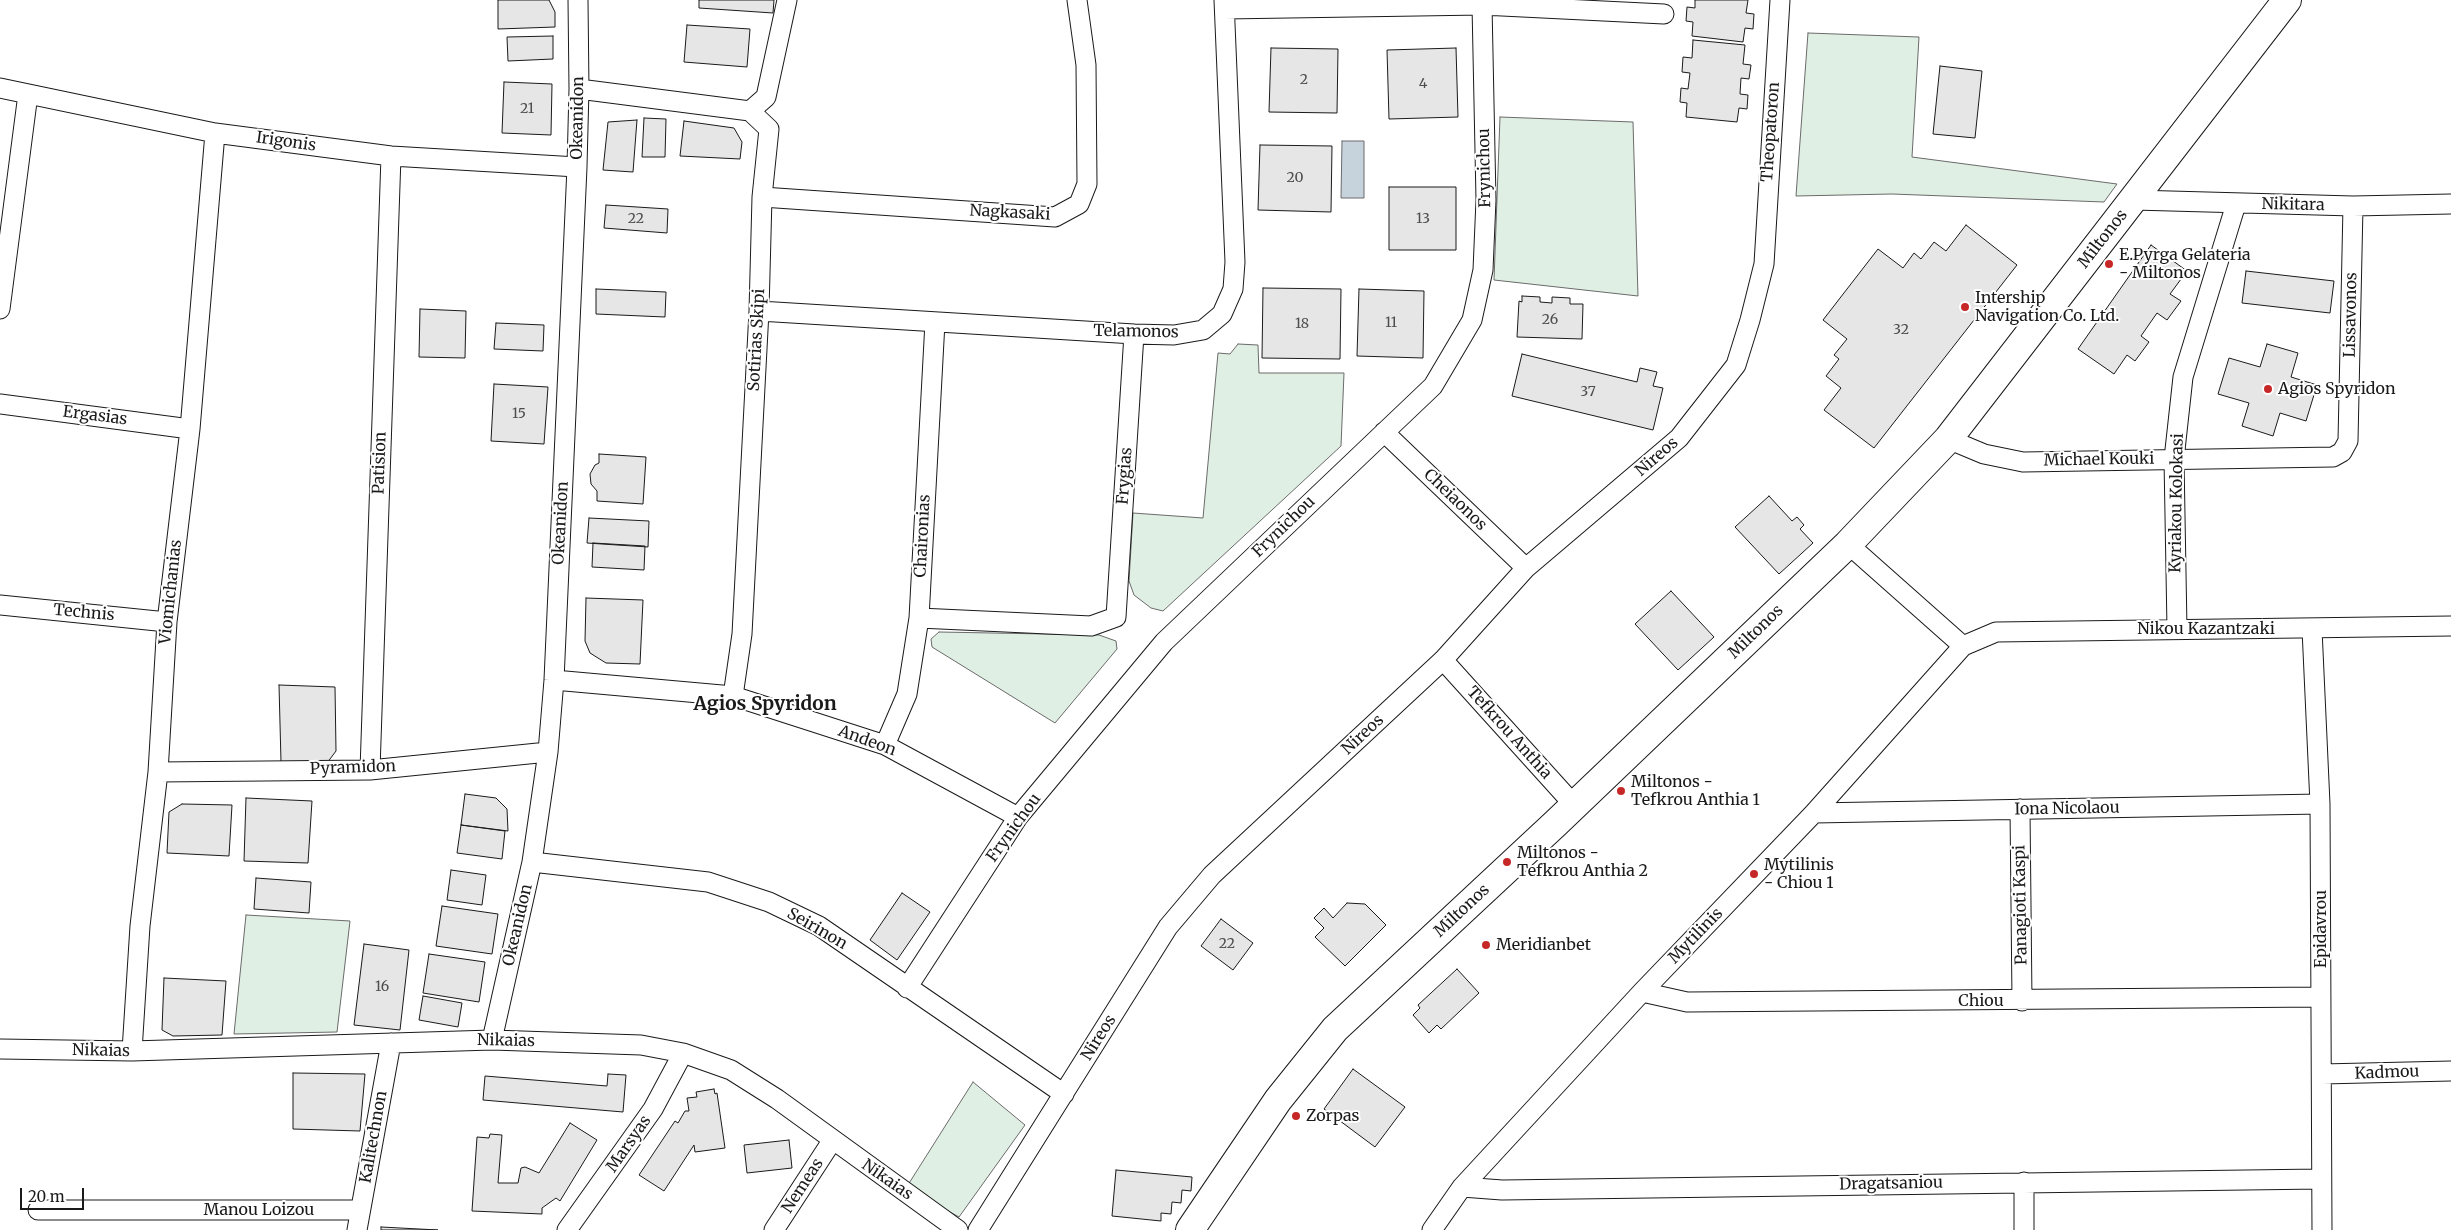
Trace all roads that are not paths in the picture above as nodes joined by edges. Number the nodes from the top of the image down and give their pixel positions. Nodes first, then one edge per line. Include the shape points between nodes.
1 (578, 0) edge
2 (787, 0) edge
3 (1077, 0) edge
4 (1780, 0) edge
5 (2287, 0) edge
6 (1225, 5) edge
7 (1482, 5) junction
8 (1664, 14) dead end
9 (0, 88) edge
10 (579, 89) junction
11 (28, 94) junction
12 (750, 111) junction
13 (215, 133) junction
14 (391, 156) junction
15 (577, 168) junction
16 (762, 197) junction
17 (2134, 200) junction
18 (2236, 204) junction
19 (2451, 204) edge
20 (2353, 206) junction
21 (1764, 264) joint
22 (0, 309) edge
23 (759, 311) junction
24 (935, 322) junction
25 (1134, 334) junction
26 (0, 404) edge
27 (190, 429) junction
28 (1384, 432) junction
29 (1948, 440) junction
30 (2342, 452) joint
31 (2174, 459) junction
32 (1848, 544) junction
33 (1526, 568) junction
34 (0, 605) edge
35 (919, 618) junction
36 (167, 622) junction
37 (2451, 626) edge
38 (2177, 629) junction
39 (2312, 629) junction
40 (1964, 646) junction
41 (1443, 660) junction
42 (554, 680) junction
43 (733, 696) junction
44 (885, 745) junction
45 (548, 752) junction
46 (370, 770) junction
47 (158, 772) junction
48 (2320, 804) junction
49 (1574, 805) junction
50 (2020, 810) junction
51 (1814, 813) junction
52 (1018, 817) junction
53 (532, 862) junction
54 (907, 988) junction
55 (1642, 992) junction
56 (2321, 997) junction
57 (2022, 1001) junction
58 (492, 1040) junction
59 (391, 1044) junction
60 (0, 1049) edge
61 (132, 1052) junction
62 (683, 1053) junction
63 (2451, 1071) edge
64 (2322, 1074) junction
65 (1064, 1094) junction
66 (832, 1141) junction
67 (2320, 1179) junction
68 (2024, 1182) junction
69 (1462, 1187) junction
70 (38, 1210) dead end
71 (360, 1210) junction
72 (357, 1230) edge
73 (567, 1230) edge
74 (774, 1230) edge
75 (958, 1230) edge
76 (978, 1230) edge
77 (1190, 1230) edge
78 (1432, 1230) edge
79 (2024, 1230) edge
80 (2322, 1230) edge

1 - 10 street, Okeanidon
2 - 12 street via 766,96
3 - 16 street, Nagkasaki via 1086,75 1087,184 1079,204 1055,217
4 - 21 street, Theopatoron
5 - 17 street, Miltonos
6 - 7 street
6 - 25 street, Telamonos via 1235,262 1233,289 1222,314 1203,330 1174,335
7 - 8 street
7 - 28 street, Frynichou via 1486,200 1483,270 1472,320 1433,386
9 - 11 street, Irigonis
10 - 12 street
10 - 15 street, Okeanidon
11 - 13 street, Irigonis
11 - 22 street
12 - 16 street, Sotirias Skipi via 769,130
13 - 14 street, Irigonis
13 - 27 street, Viomichanias
14 - 15 street, Irigonis
14 - 46 street, Patision
15 - 42 street, Okeanidon
16 - 23 street, Sotirias Skipi
17 - 18 street, Nikitara
17 - 29 street, Miltonos
18 - 20 street, Nikitara
18 - 31 street, Kyriakou Kolokasi via 2184,377
19 - 20 street, Nikitara
20 - 30 street, Lissavonos via 2348,442
21 - 33 street, Nireos via 1736,364 1679,438
23 - 24 street, Telamonos
23 - 43 street, Sotirias Skipi via 742,634
24 - 25 street, Telamonos
24 - 35 street, Chaironias
25 - 35 street, Frygias via 1116,617 1091,626
26 - 27 street, Ergasias
27 - 36 street, Viomichanias
28 - 33 street, Cheiaonos
28 - 52 street, Frynichou via 1164,642
29 - 31 street, Michael Kouki via 1984,454 2023,462
29 - 32 street, Miltonos
30 - 31 street, Michael Kouki via 2333,457
31 - 38 street, Kyriakou Kolokasi
32 - 40 street
32 - 49 street, Miltonos
33 - 41 street, Nireos
34 - 36 street, Technis
35 - 44 street, Chaironias via 907,694
36 - 47 street, Viomichanias
37 - 39 street, Nikou Kazantzaki
38 - 39 street, Nikou Kazantzaki
38 - 40 street, Nikou Kazantzaki via 1996,632
39 - 48 street, Epidavrou
40 - 51 street, Mytilinis
41 - 49 street, Tefkrou Anthia
41 - 65 street, Nireos via 1212,875 1168,927
42 - 43 street, Andeon
42 - 45 street, Okeanidon
43 - 44 street, Andeon
44 - 52 street, Andeon
45 - 46 street, Pyramidon
45 - 53 street, Okeanidon
46 - 47 street, Pyramidon
47 - 61 street, Viomichanias via 140,926
48 - 50 street, Iona Nicolaou
48 - 56 street, Epidavrou
49 - 77 street, Miltonos via 1335,1029 1278,1100
50 - 51 street, Iona Nicolaou
50 - 57 street, Panagioti Kaspi
51 - 55 street, Mytilinis
52 - 54 street, Frynichou
53 - 54 street, Seirinon via 708,882 760,900 818,926
53 - 58 street, Okeanidon
54 - 65 street, Seirinon
55 - 57 street, Chiou via 1687,1002
55 - 69 street, Mytilinis
56 - 57 street, Chiou
56 - 64 street, Epidavrou
58 - 59 street, Nikaias
58 - 62 street, Nikaias via 641,1045
59 - 61 street, Nikaias
59 - 71 street, Kalitechnon
60 - 61 street, Nikaias
62 - 66 street, Nikaias via 730,1070 777,1099
62 - 73 street, Marsyas via 653,1109
63 - 64 street, Kadmou
64 - 67 street, Epidavrou
65 - 76 street, Nireos
66 - 74 street, Nemeas
66 - 75 street, Nikaias
67 - 68 street, Dragatsaniou
67 - 80 street, Epidavrou
68 - 69 street, Dragatsaniou via 1502,1190
68 - 79 street
69 - 78 street, Mytilinis
70 - 71 street, Manou Loizou
71 - 72 street, Kalitechnon

